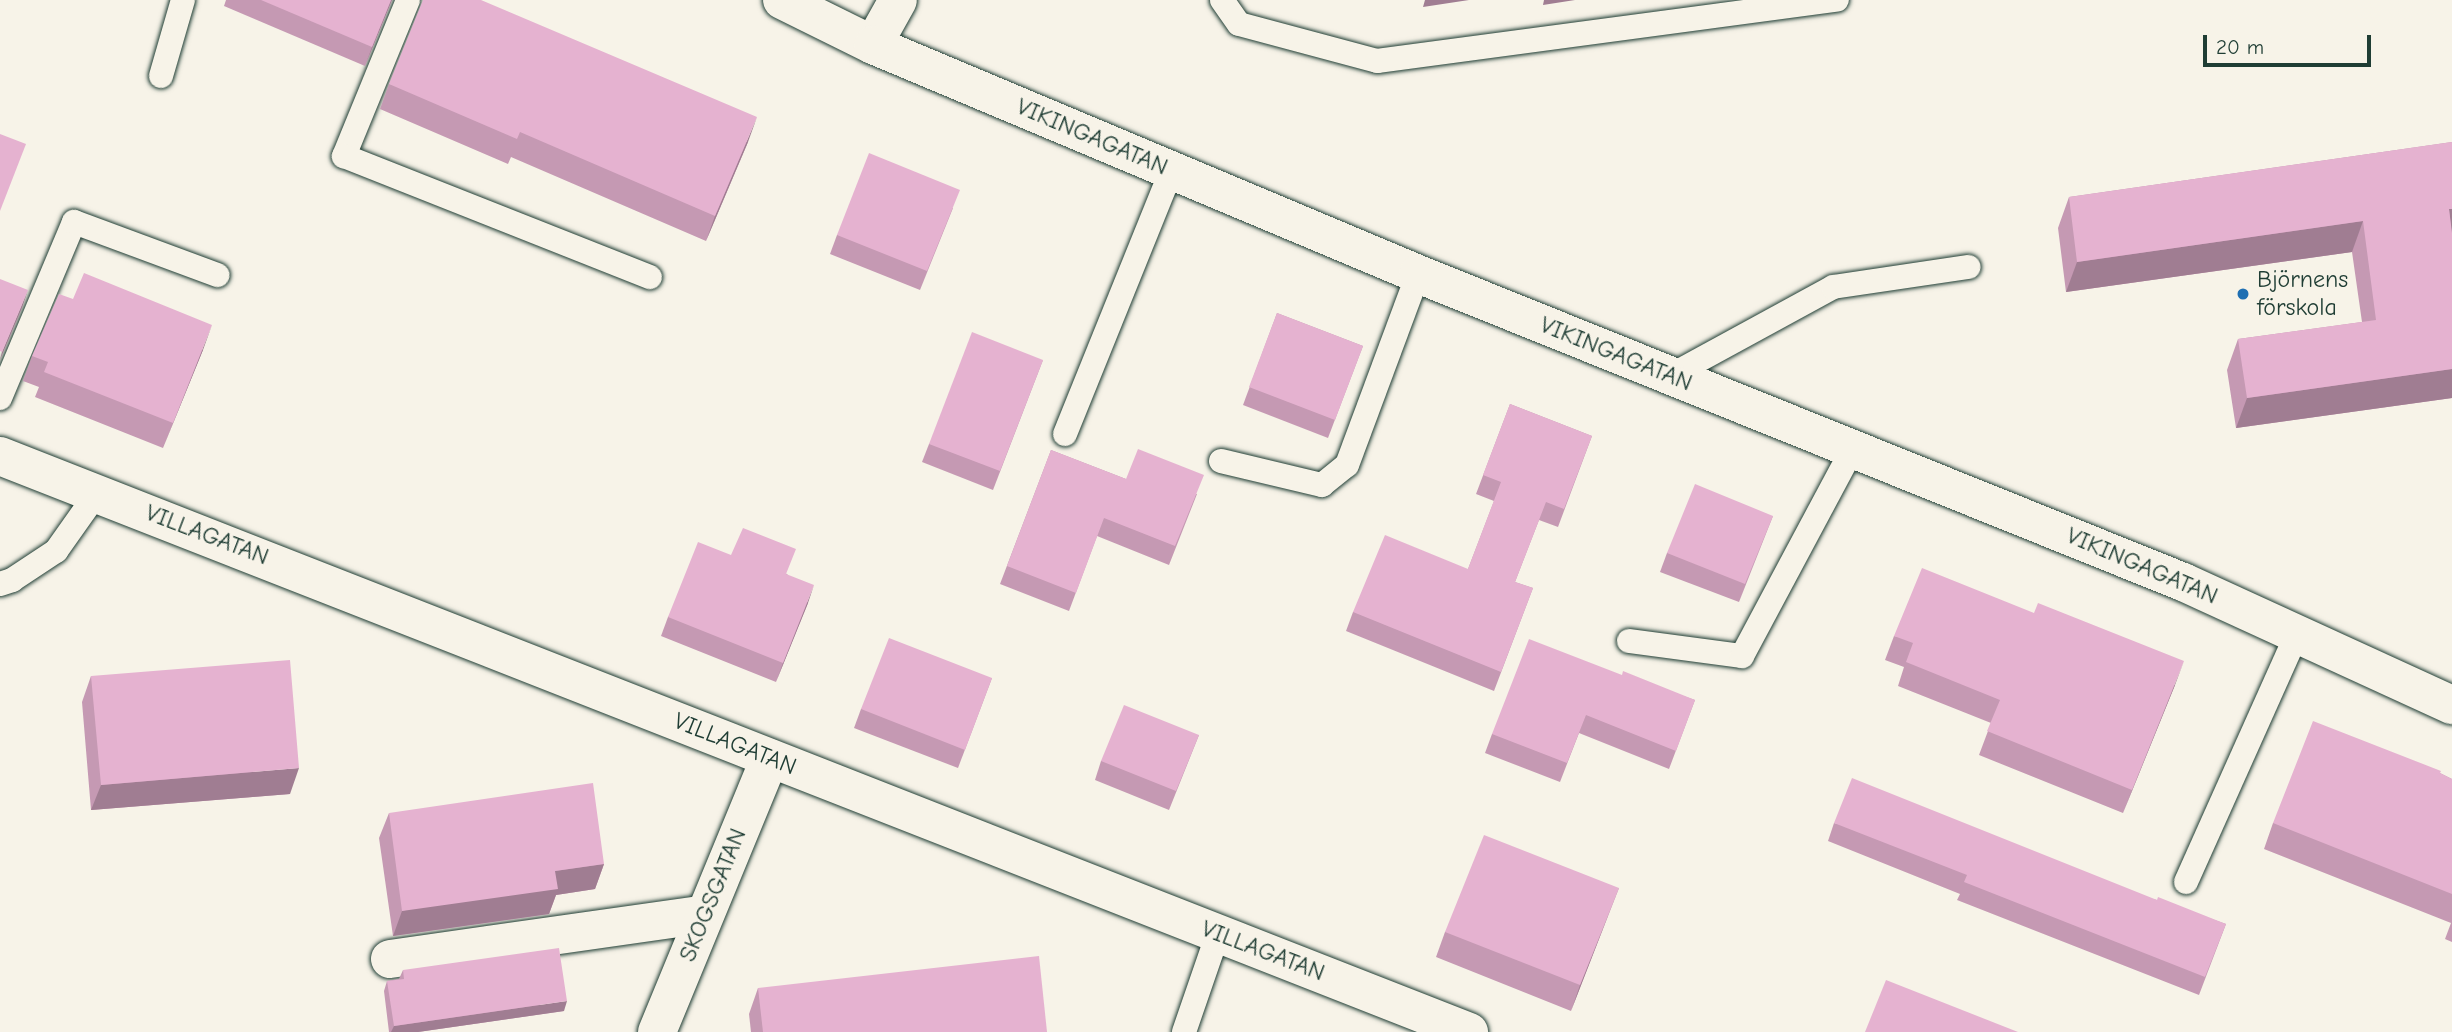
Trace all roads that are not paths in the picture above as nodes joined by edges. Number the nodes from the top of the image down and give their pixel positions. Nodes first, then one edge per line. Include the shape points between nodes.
1 (183, 0) edge
2 (408, 0) edge
3 (782, 0) edge
4 (898, 0) edge
5 (1222, 0) edge
6 (1837, 0) edge
7 (873, 44) junction
8 (161, 76) dead end
9 (1171, 171) junction
10 (1969, 267) dead end
11 (1418, 274) junction
12 (217, 275) dead end
13 (650, 277) dead end
14 (1670, 376) junction
15 (0, 398) edge
16 (1065, 434) dead end
17 (1853, 448) junction
18 (0, 456) edge
19 (1221, 461) dead end
20 (97, 493) junction
21 (0, 584) edge
22 (2297, 634) junction
23 (1629, 640) dead end
24 (2452, 705) edge
25 (770, 758) junction
26 (2186, 882) dead end
27 (705, 915) junction
28 (1218, 933) junction
29 (390, 959) dead end
30 (657, 1032) edge
31 (1184, 1032) edge
32 (1469, 1032) edge

1 - 8 lane
2 - 13 lane via 344,156
3 - 7 street, VIKINGAGATAN
4 - 7 street
5 - 6 lane via 1239,24 1377,61
7 - 9 street, VIKINGAGATAN
9 - 11 street, VIKINGAGATAN
9 - 16 lane
10 - 14 lane via 1833,287
11 - 14 street, VIKINGAGATAN
11 - 19 lane via 1347,465 1322,485
12 - 15 lane via 74,222
14 - 17 street, VIKINGAGATAN
17 - 22 street, VIKINGAGATAN via 2183,582
17 - 23 lane via 1742,656
18 - 20 street, VILLAGATAN
20 - 21 lane via 56,551
20 - 25 street, VILLAGATAN
22 - 24 street, VIKINGAGATAN
22 - 26 lane
25 - 27 street, SKOGSGATAN
25 - 28 street, VILLAGATAN
27 - 29 street
27 - 30 street, SKOGSGATAN
28 - 31 lane
28 - 32 street, VILLAGATAN

